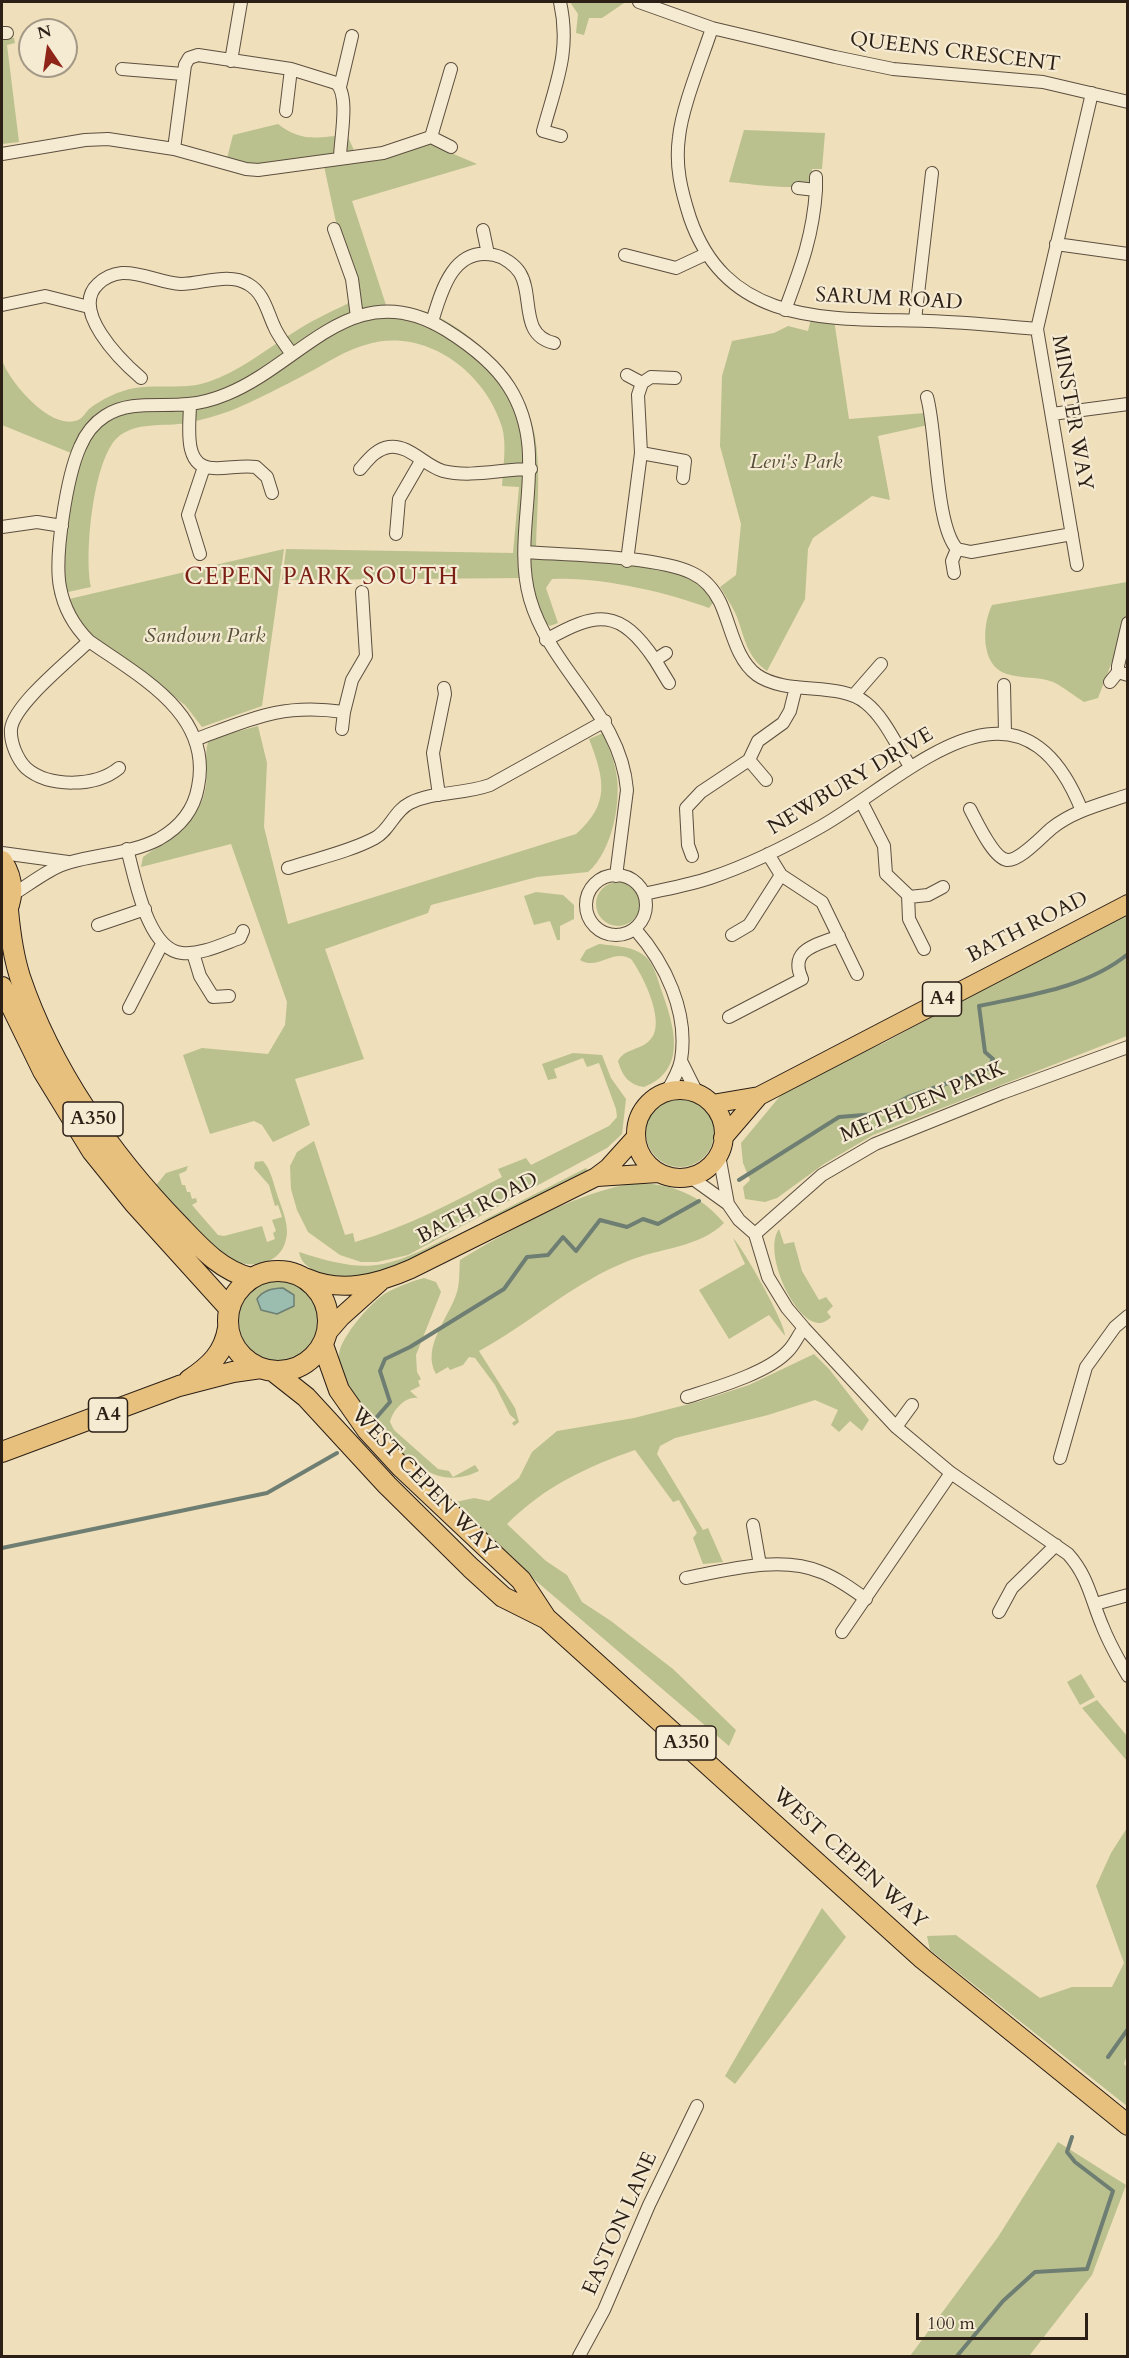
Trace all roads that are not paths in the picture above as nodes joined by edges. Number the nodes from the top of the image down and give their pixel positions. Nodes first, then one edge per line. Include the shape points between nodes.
1 (241, 2) edge
2 (560, 2) edge
3 (639, 2) edge
4 (712, 28) junction
5 (352, 36) dead end
6 (231, 61) junction
7 (122, 69) dead end
8 (291, 69) junction
9 (451, 69) dead end
10 (183, 74) junction
11 (340, 87) junction
12 (1092, 93) junction
13 (1128, 102) edge
14 (286, 111) dead end
15 (561, 136) dead end
16 (431, 137) junction
17 (451, 147) dead end
18 (174, 149) junction
19 (2, 154) edge
20 (340, 158) junction
21 (932, 173) dead end
22 (798, 188) dead end
23 (334, 229) dead end
24 (483, 230) dead end
25 (1056, 244) junction
26 (488, 254) junction
27 (706, 254) junction
28 (1128, 254) edge
29 (625, 255) dead end
30 (2, 305) edge
31 (89, 307) junction
32 (785, 310) junction
33 (357, 317) junction
34 (915, 320) junction
35 (432, 322) junction
36 (1037, 329) junction
37 (554, 343) dead end
38 (291, 353) junction
39 (627, 375) dead end
40 (141, 378) dead end
41 (675, 378) dead end
42 (642, 384) junction
43 (927, 397) dead end
44 (190, 404) junction
45 (1128, 404) edge
46 (1052, 414) junction
47 (641, 453) junction
48 (421, 461) junction
49 (204, 467) junction
50 (360, 469) dead end
51 (531, 469) junction
52 (683, 478) dead end
53 (272, 493) dead end
54 (62, 526) junction
55 (2, 527) edge
56 (396, 534) dead end
57 (1072, 534) junction
58 (957, 549) junction
59 (525, 552) junction
60 (200, 554) dead end
61 (627, 561) junction
62 (1077, 565) dead end
63 (954, 573) dead end
64 (362, 592) dead end
65 (1128, 623) edge
66 (546, 640) junction
67 (89, 641) junction
68 (881, 664) dead end
69 (1119, 676) edge
70 (669, 683) dead end
71 (1004, 685) dead end
72 (796, 687) junction
73 (444, 688) dead end
74 (854, 695) junction
75 (344, 712) junction
76 (605, 721) junction
77 (6, 726) edge
78 (342, 729) dead end
79 (1005, 733) junction
80 (197, 740) junction
81 (748, 760) junction
82 (910, 766) junction
83 (119, 768) dead end
84 (766, 780) dead end
85 (439, 795) junction
86 (1128, 795) edge
87 (861, 801) junction
88 (970, 808) dead end
89 (1083, 811) junction
90 (127, 849) junction
91 (686, 850) dead end
92 (2, 853) edge
93 (768, 854) junction
94 (2, 861) edge
95 (68, 862) junction
96 (288, 868) dead end
97 (781, 875) junction
98 (615, 876) junction
99 (943, 887) dead end
100 (644, 894) junction
101 (909, 897) junction
102 (1128, 904) edge
103 (7, 908) edge
104 (145, 909) junction
105 (98, 925) dead end
106 (635, 929) junction
107 (732, 935) dead end
108 (838, 936) junction
109 (244, 937) dead end
110 (162, 944) junction
111 (924, 949) dead end
112 (193, 953) junction
113 (857, 974) dead end
114 (2, 987) edge
115 (229, 996) dead end
116 (129, 1008) dead end
117 (729, 1017) dead end
118 (1128, 1047) edge
119 (681, 1061) junction
120 (666, 1093) junction
121 (697, 1093) junction
122 (759, 1096) junction
123 (712, 1104) junction
124 (636, 1137) junction
125 (721, 1146) junction
126 (658, 1173) junction
127 (688, 1176) junction
128 (596, 1177) junction
129 (728, 1204) junction
130 (755, 1234) junction
131 (251, 1278) junction
132 (307, 1278) junction
133 (380, 1282) junction
134 (229, 1308) junction
135 (1128, 1316) edge
136 (228, 1328) junction
137 (804, 1328) junction
138 (326, 1338) junction
139 (267, 1370) junction
140 (179, 1386) junction
141 (687, 1397) dead end
142 (912, 1405) dead end
143 (896, 1427) junction
144 (2, 1452) edge
145 (1060, 1458) dead end
146 (951, 1473) junction
147 (753, 1525) dead end
148 (1056, 1545) junction
149 (760, 1565) junction
150 (686, 1578) dead end
151 (1128, 1595) edge
152 (866, 1599) junction
153 (1095, 1604) junction
154 (999, 1612) dead end
155 (547, 1619) junction
156 (842, 1632) dead end
157 (1128, 1676) edge
158 (697, 2106) dead end
159 (1128, 2125) edge
160 (579, 2356) edge

1 - 6 street
2 - 15 street via 565,51 543,131
3 - 4 street, QUEENS CRESCENT
4 - 12 street, QUEENS CRESCENT via 893,69 1028,80
4 - 27 street, SARUM ROAD via 679,134 677,157 682,194
5 - 11 street
6 - 8 street
6 - 10 street via 194,56 187,60
7 - 10 street
8 - 11 street via 327,79
8 - 14 street
9 - 16 street
10 - 18 street
11 - 20 street via 344,98
12 - 13 street, QUEENS CRESCENT
12 - 25 street, MINSTER WAY
16 - 17 street
16 - 20 street via 383,153
18 - 19 street via 98,139
18 - 20 street via 253,170
21 - 34 street
22 - 32 street via 816,184 812,232
23 - 33 street via 352,279
24 - 26 street
25 - 28 street
25 - 36 street, MINSTER WAY
26 - 35 street via 466,258 453,268
26 - 37 street via 499,256 518,270 536,333
27 - 29 street via 676,268
27 - 32 street, SARUM ROAD via 721,272 761,302
30 - 31 street via 45,296
31 - 38 street via 94,288 117,274 182,284 234,279 259,293
31 - 40 street via 110,347
32 - 34 street, SARUM ROAD via 814,317
33 - 35 street via 394,312
33 - 38 street via 330,327
34 - 36 street, SARUM ROAD
35 - 51 street via 469,345 509,387 526,428
36 - 46 street, MINSTER WAY
38 - 44 street via 229,393
39 - 42 street
41 - 42 street via 651,377
42 - 47 street via 638,395
43 - 58 street via 943,508 950,538
44 - 49 street via 190,448
44 - 54 street via 120,409 104,416 89,430 79,448
45 - 46 street
46 - 57 street, MINSTER WAY
47 - 52 street via 685,461
47 - 61 street
48 - 50 street via 409,451 389,447 372,455
48 - 51 street via 459,473
48 - 56 street via 399,499
49 - 53 street via 256,467 265,473
49 - 60 street via 188,515
51 - 59 street
54 - 55 street via 36,522
54 - 67 street via 60,589 69,615
57 - 58 street via 971,552
57 - 62 street, MINSTER WAY
58 - 63 street via 952,561
59 - 61 street
59 - 66 street via 528,590
61 - 72 street via 682,569 705,581 720,602 747,665 766,680
64 - 75 street via 366,656 352,680
65 - 69 street
66 - 70 street via 583,622 607,620 636,633 660,656
66 - 76 street
67 - 77 street
67 - 80 street via 170,701 182,713
68 - 74 street
71 - 79 street
72 - 74 street
72 - 81 street via 787,718 758,741
73 - 85 street via 449,703 433,753
74 - 82 street via 873,710
75 - 78 street
75 - 80 street via 298,708 276,711
76 - 85 street via 490,785
76 - 98 street via 617,747 626,784
77 - 83 street via 17,755 36,775 77,782 107,776
79 - 82 street, NEWBURY DRIVE via 946,746
79 - 89 street via 1025,740 1053,758 1070,781
80 - 90 street via 200,780 188,814 159,839
81 - 84 street
81 - 91 street via 691,800 686,808
82 - 87 street, NEWBURY DRIVE
85 - 96 street via 404,806 377,837 304,857
86 - 89 street
87 - 93 street, NEWBURY DRIVE
87 - 101 street via 884,846 886,874
88 - 89 street via 994,851 1007,860 1018,856 1054,826
90 - 95 street
90 - 104 street
92 - 95 street
93 - 97 street
93 - 100 street, NEWBURY DRIVE via 710,878
94 - 103 highway via 11,882
95 - 103 street
97 - 107 street via 749,925
97 - 108 street via 822,902
98 - 100 street via 636,883
98 - 106 street via 603,879 590,892 590,918 610,934
99 - 101 street via 928,895
100 - 106 street via 645,913
101 - 111 street via 909,919
102 - 122 main road, BATH ROAD / A4
103 - 131 highway, A350 via 15,960 29,1000 63,1070 94,1121 190,1236 222,1266
104 - 105 street
104 - 110 street
106 - 119 street via 651,946 668,978 680,1019
108 - 113 street
108 - 117 street via 801,955 797,965 802,979
109 - 112 street
110 - 112 street via 172,951
110 - 116 street
112 - 115 street via 213,997
114 - 134 highway, A350 via 43,1071 92,1151
118 - 130 street, METHUEN PARK via 875,1144 822,1175
119 - 120 street
119 - 121 street
120 - 121 main road
120 - 124 main road via 642,1112
121 - 123 main road
122 - 123 main road, BATH ROAD
122 - 125 main road, BATH ROAD / A4
123 - 125 main road via 718,1114
124 - 126 main road via 645,1161
124 - 128 main road, BATH ROAD
125 - 127 main road, A4 via 705,1169
125 - 129 street
126 - 127 main road via 674,1178
126 - 128 main road, BATH ROAD
127 - 129 street
128 - 133 main road, BATH ROAD
129 - 130 street
130 - 137 street via 768,1277
131 - 132 highway via 271,1270 286,1270
131 - 134 highway
132 - 133 main road, BATH ROAD via 322,1285
132 - 138 highway via 326,1302
133 - 138 main road, BATH ROAD via 341,1317
134 - 136 highway
135 - 145 street via 1115,1327 1086,1367
136 - 139 highway via 239,1353
136 - 140 highway, A4 via 217,1357
137 - 141 street via 780,1359 726,1385
137 - 143 street
138 - 139 highway via 314,1357 301,1366
138 - 155 highway, WEST CEPEN WAY / A350 via 339,1390 368,1430 401,1467 521,1580
139 - 140 highway, A4 via 233,1372
139 - 155 highway, WEST CEPEN WAY / A350 via 306,1397 387,1485 503,1597
140 - 144 highway, A4
142 - 143 street
143 - 146 street
146 - 148 street
146 - 152 street
147 - 149 street
148 - 153 street via 1081,1568
148 - 154 street via 1012,1588
149 - 150 street
149 - 152 street via 820,1571
151 - 153 street
152 - 156 street
153 - 157 street via 1101,1625
155 - 159 highway, WEST CEPEN WAY / A350 via 930,1965
158 - 160 street, EASTON LANE

